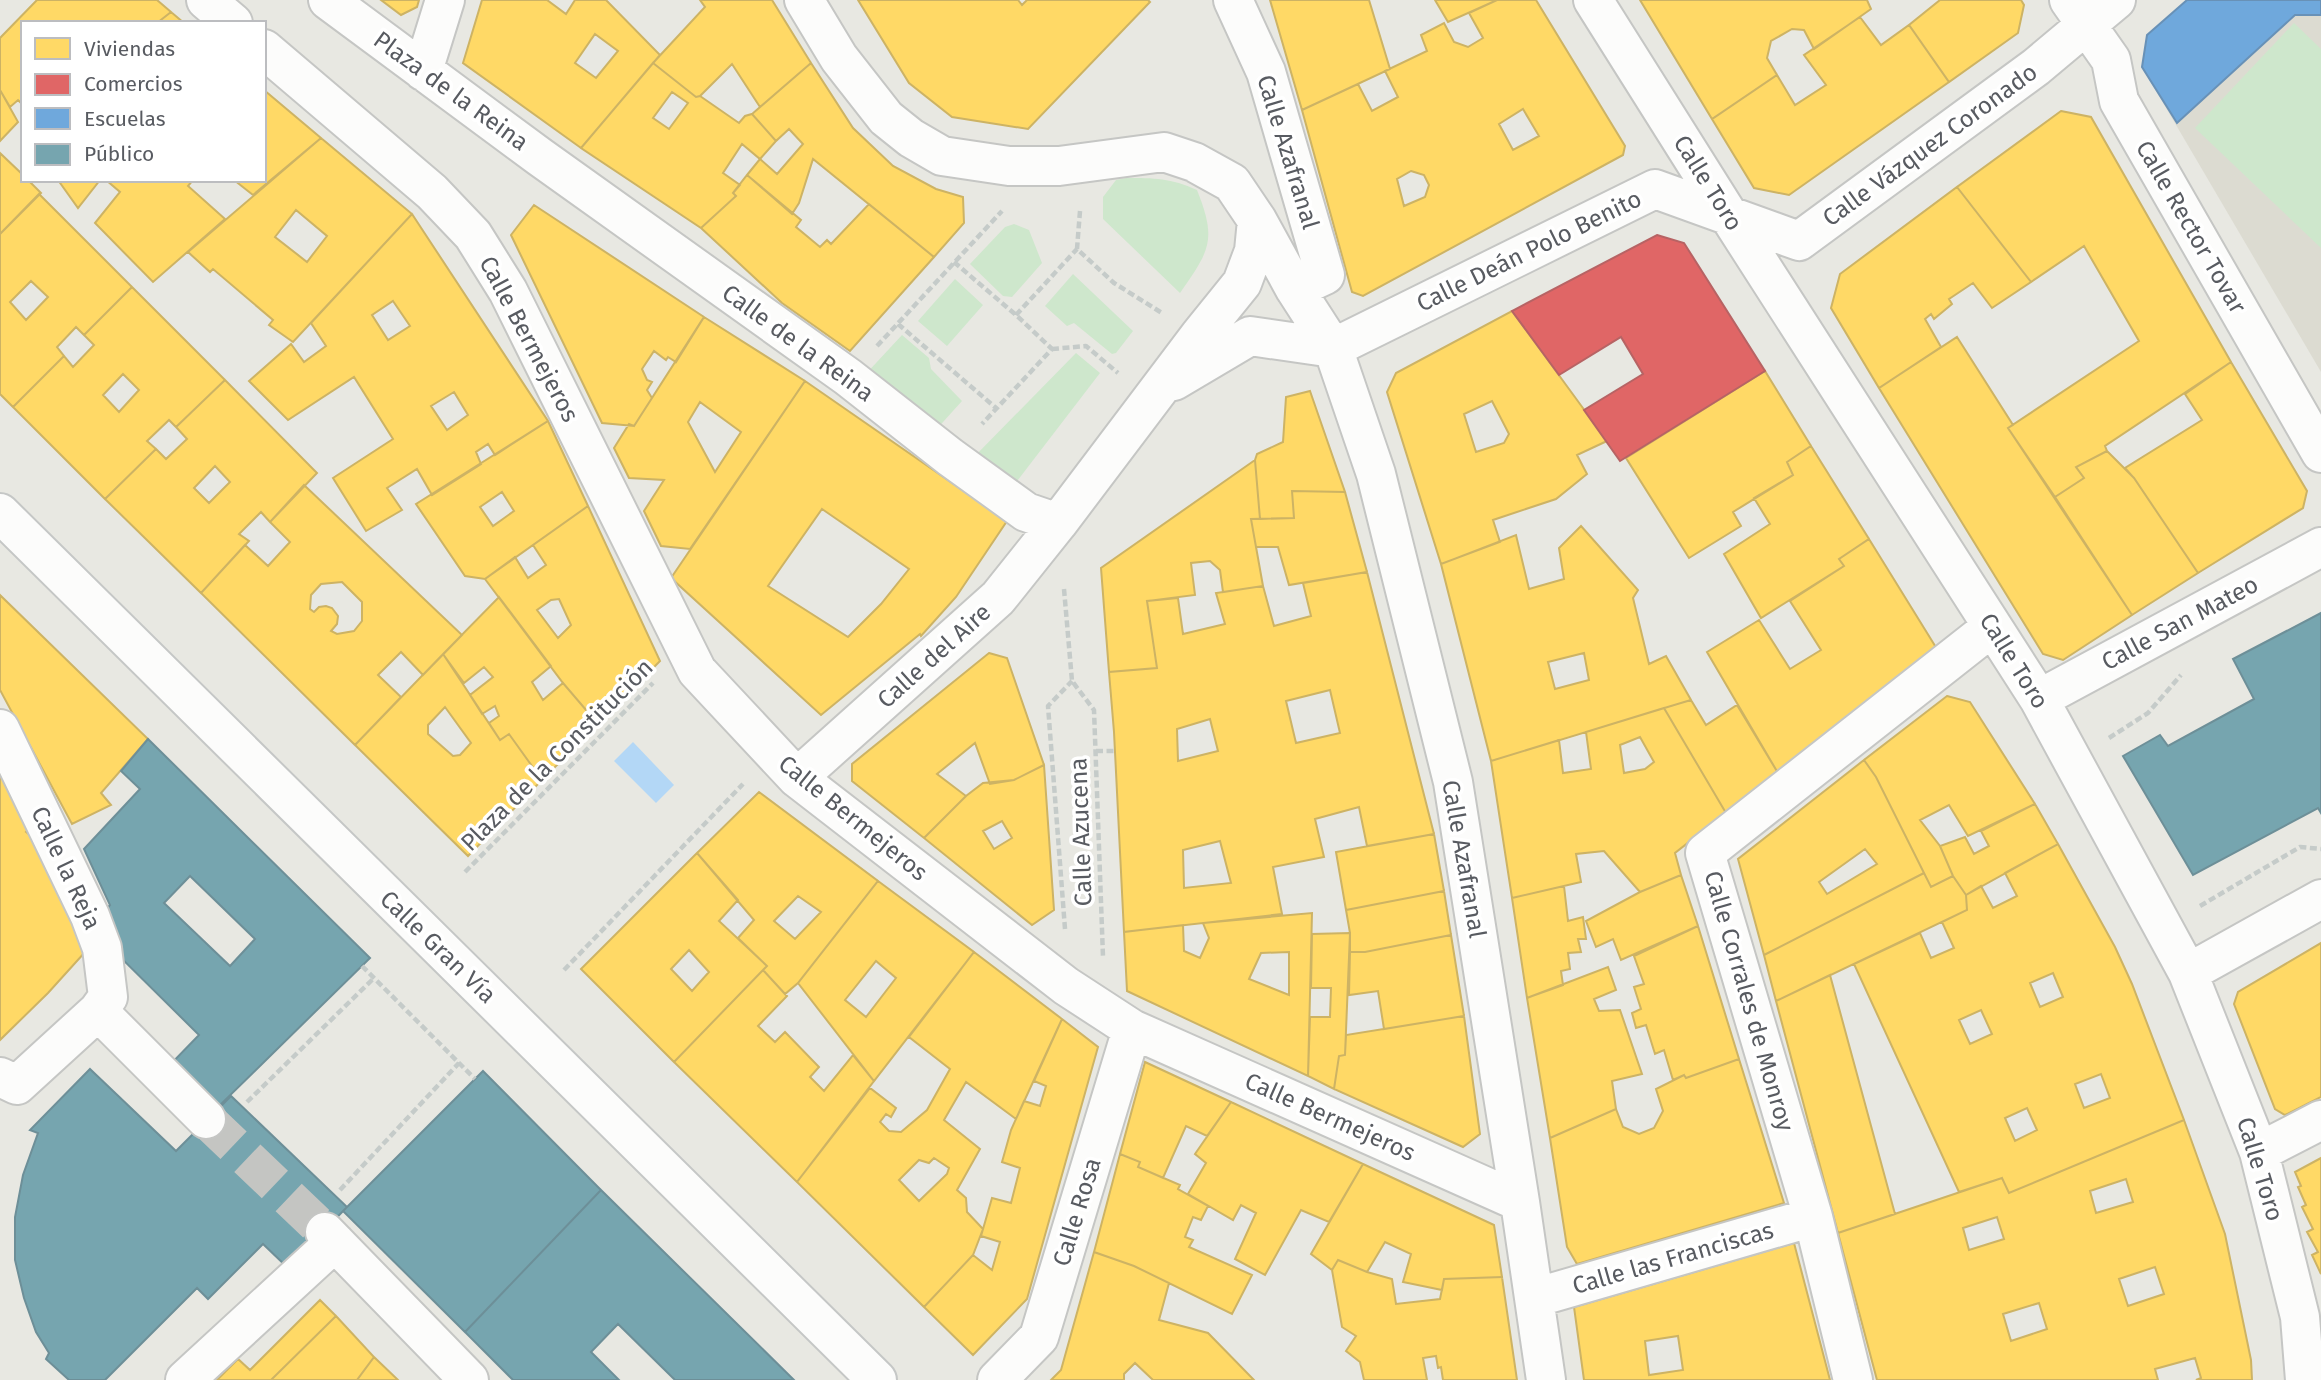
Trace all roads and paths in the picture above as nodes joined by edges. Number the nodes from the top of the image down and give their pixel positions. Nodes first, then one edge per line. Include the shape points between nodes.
1 (206, 0) edge
2 (328, 0) edge
3 (445, 0) edge
4 (804, 0) edge
5 (1233, 0) edge
6 (1593, 0) edge
7 (2116, 0) edge
8 (2077, 13) edge
9 (231, 21) edge
10 (266, 52) edge
11 (423, 71) junction
12 (540, 157) joint
13 (1009, 166) junction
14 (1080, 211) dead end
15 (1728, 216) junction
16 (1257, 220) junction
17 (1077, 249) junction
18 (954, 262) junction
19 (1295, 289) junction
20 (1017, 314) junction
21 (1167, 316) dead end
22 (898, 324) junction
23 (1333, 348) junction
24 (1052, 349) junction
25 (848, 377) junction
26 (1154, 396) junction
27 (996, 408) junction
28 (2321, 453) edge
29 (950, 457) junction
30 (4, 523) edge
31 (1058, 523) junction
32 (2321, 547) edge
33 (1992, 626) junction
34 (2188, 666) dead end
35 (654, 681) dead end
36 (1072, 681) junction
37 (2039, 699) junction
38 (0, 729) edge
39 (2114, 736) dead end
40 (1096, 751) junction
41 (1115, 751) dead end
42 (749, 778) dead end
43 (797, 778) junction
44 (2321, 849) edge
45 (466, 872) dead end
46 (2321, 899) edge
47 (2209, 902) dead end
48 (1103, 963) dead end
49 (362, 967) dead end
50 (564, 970) dead end
51 (2188, 972) junction
52 (374, 978) junction
53 (1074, 991) junction
54 (98, 1011) junction
55 (1132, 1029) junction
56 (459, 1063) junction
57 (0, 1077) edge
58 (475, 1079) dead end
59 (242, 1106) dead end
60 (206, 1119) tunnel mouth
61 (2321, 1120) edge
62 (2259, 1152) junction
63 (334, 1195) dead end
64 (1520, 1202) junction
65 (1813, 1217) junction
66 (1534, 1298) junction
67 (2311, 1313) edge
68 (185, 1380) edge
69 (469, 1380) edge
70 (877, 1380) edge
71 (997, 1380) edge
72 (1546, 1380) edge
73 (1853, 1380) edge
74 (2305, 1380) edge

1 - 9 street
2 - 11 street, Plaza de la Reina
3 - 11 street
4 - 13 street, Calle Azafranal via 839,58 886,117 911,138 942,156
5 - 19 street, Calle Azafranal via 1265,72 1325,275
6 - 15 street, Calle Toro
7 - 8 street, Calle Vázquez Coronado
8 - 15 street, Calle Vázquez Coronado via 2036,67 1799,241
8 - 28 street, Calle Rector Tovar via 2111,60 2119,101
10 - 43 street, Calle Bermejeros via 432,192 473,235 508,292 697,671
11 - 12 street, Plaza de la Reina
12 - 25 street, Calle de la Reina
13 - 16 street, Calle Azafranal via 1059,166 1164,152 1232,183
13 - 18 path via 1013,199
14 - 17 path
15 - 23 street, Calle Deán Polo Benito via 1655,189
15 - 33 street, Calle Toro
16 - 19 street, Calle Azafranal
16 - 26 street, Calle del Aire via 1254,251 1242,283
17 - 20 path
17 - 21 path via 1114,284
18 - 20 path
18 - 22 path
19 - 23 street, Calle Azafranal
20 - 24 path
22 - 25 path
22 - 27 path
23 - 26 street via 1250,336
23 - 64 street, Calle Azafranal via 1376,474 1452,782
24 - 26 path via 1086,346
24 - 27 path
25 - 29 street, Calle de la Reina
26 - 31 street, Calle del Aire
27 - 29 path
29 - 31 street, Calle de la Reina via 1026,512
30 - 70 street, Calle Gran Vía
31 - 36 path
31 - 43 street, Calle del Aire via 998,598
32 - 37 street, Calle San Mateo
33 - 37 street, Calle Toro
33 - 65 street, Calle Corrales de Monroy via 1705,853
34 - 39 path via 2148,713
35 - 45 path, Plaza de la Constitución
36 - 40 path, Calle Azucena via 1094,710
36 - 53 path, Calle Azucena via 1048,706 1068,964
37 - 51 street, Calle Toro
38 - 54 street, Calle la Reja via 102,948 108,998
40 - 41 path
40 - 48 path, Calle Azucena
42 - 50 path
43 - 53 street, Calle Bermejeros
44 - 47 path via 2300,847
46 - 51 street
49 - 52 path
51 - 62 street, Calle Toro
52 - 56 path
52 - 59 path
53 - 55 street, Calle Bermejeros
54 - 57 street via 17,1086
54 - 60 street
55 - 64 street, Calle Bermejeros
55 - 71 street, Calle Rosa via 1039,1337
56 - 58 path
56 - 63 path
61 - 62 street
62 - 67 street, Calle Toro
64 - 66 street, Calle Azafranal
65 - 66 street, Calle las Franciscas
65 - 73 street, Calle Corrales de Monroy
66 - 72 street, Calle Azafranal
67 - 74 street, Calle Toro
68 - 69 street via 330,1237

